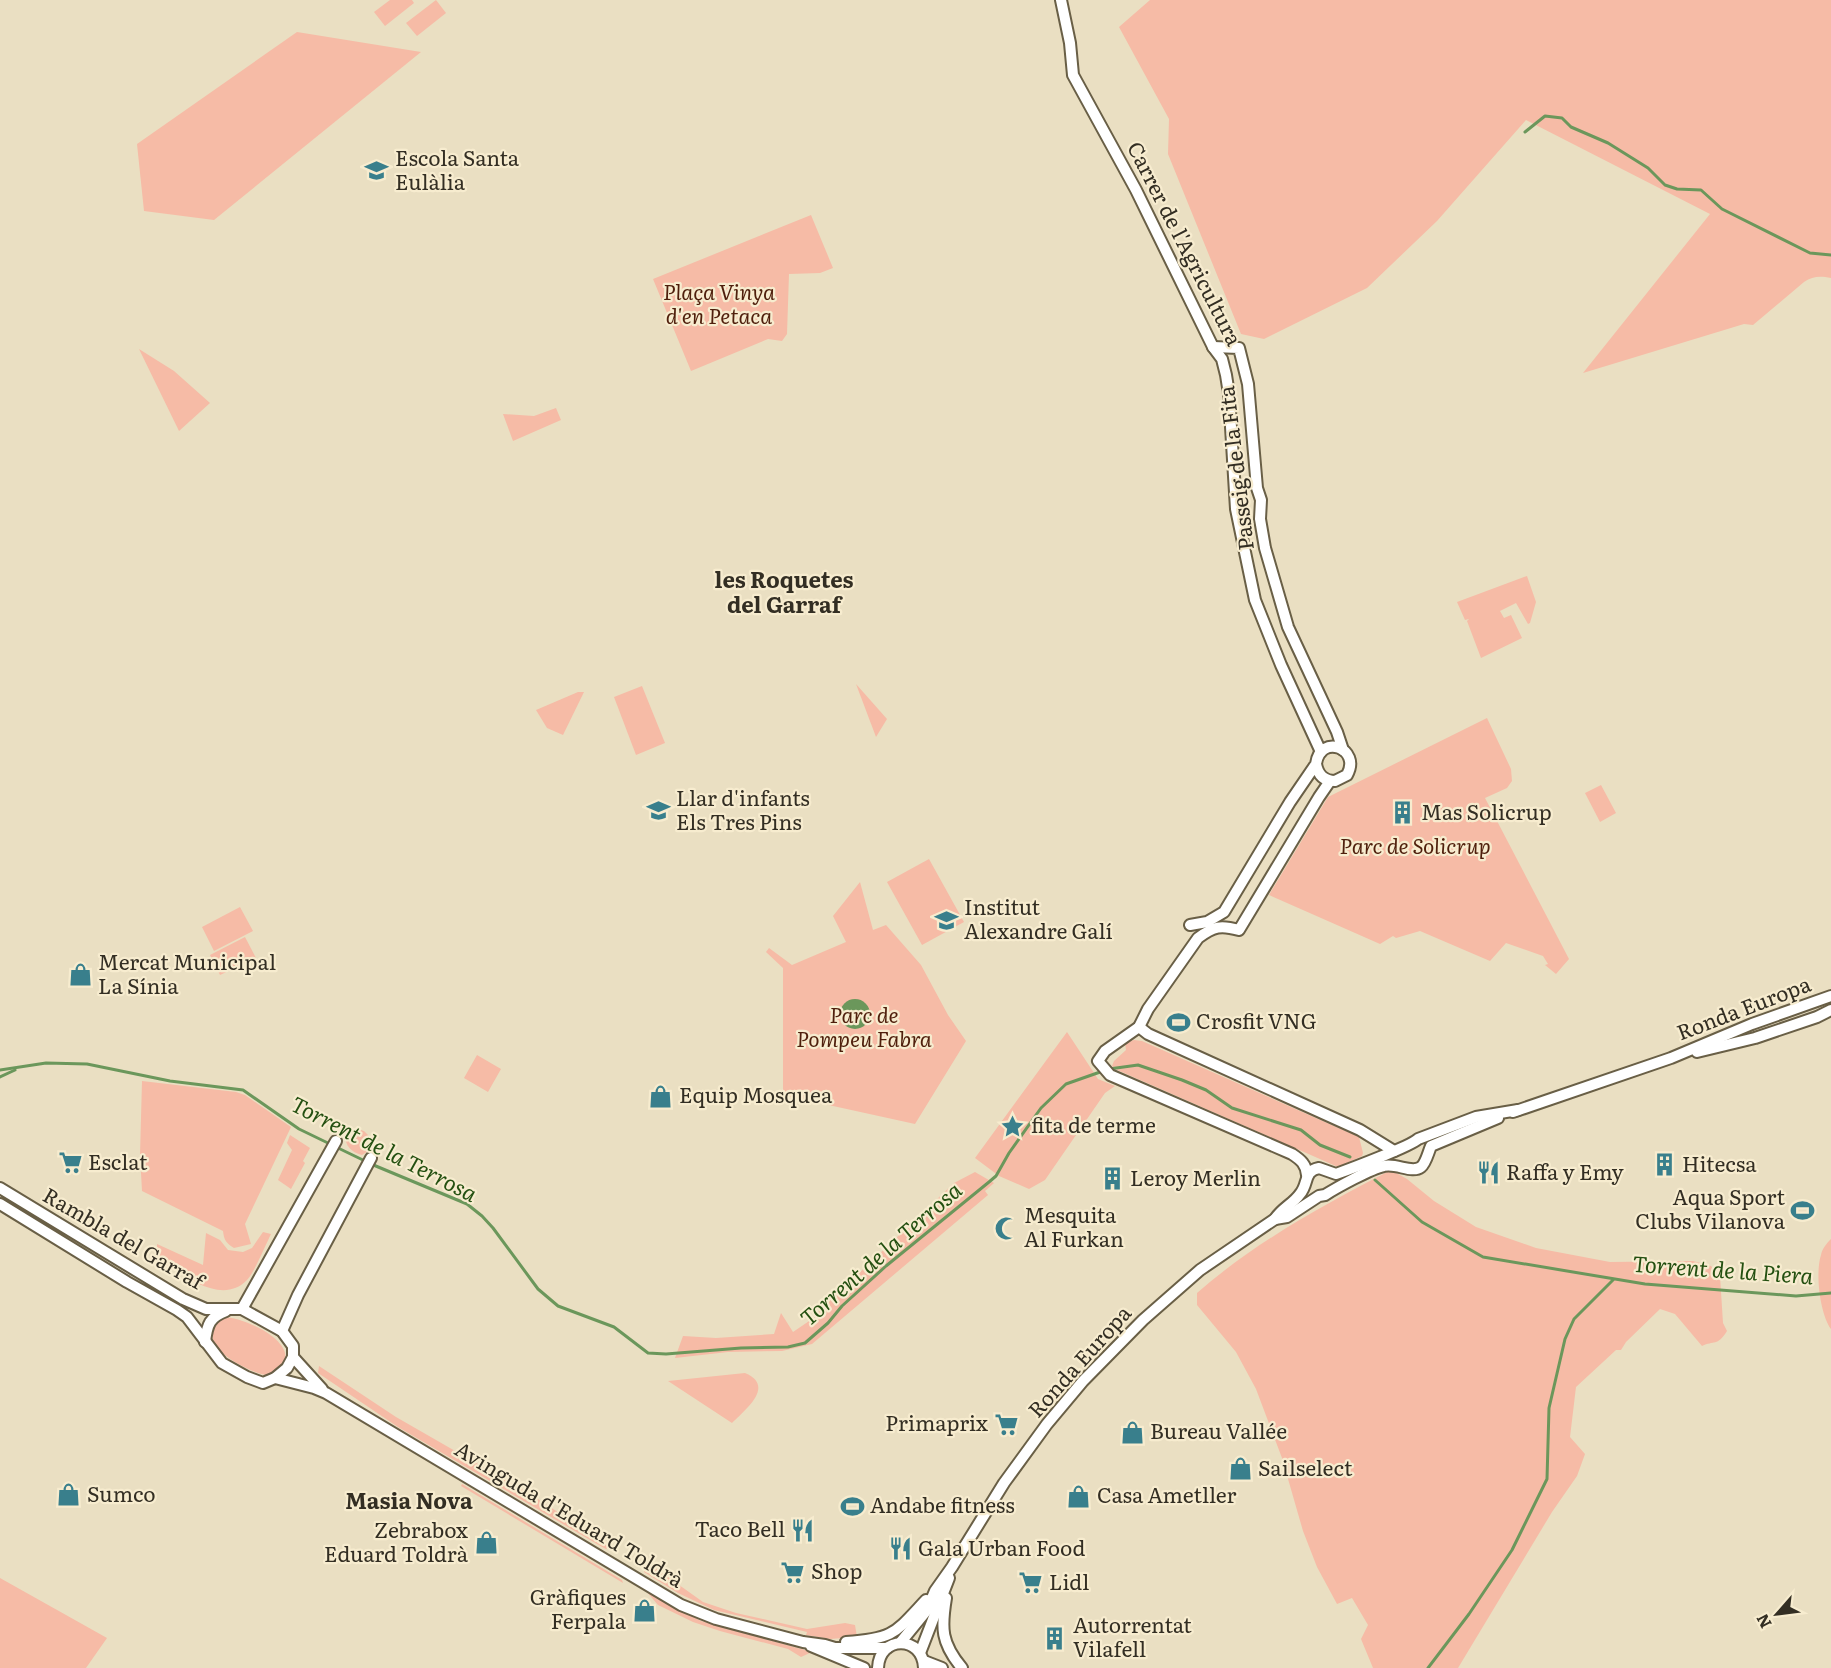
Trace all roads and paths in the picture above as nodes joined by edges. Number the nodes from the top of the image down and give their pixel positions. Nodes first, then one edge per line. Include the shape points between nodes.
1 (1061, 0) edge
2 (1213, 347) junction
3 (1343, 750) junction
4 (1320, 752) junction
5 (1316, 764) junction
6 (1330, 781) junction
7 (1224, 912) junction
8 (1190, 925) dead end
9 (1224, 926) junction
10 (1831, 996) edge
11 (1831, 1010) edge
12 (1139, 1027) junction
13 (1671, 1058) junction
14 (1518, 1110) junction
15 (336, 1141) dead end
16 (1413, 1144) junction
17 (1398, 1150) junction
18 (1426, 1156) junction
19 (371, 1158) dead end
20 (1404, 1166) junction
21 (1328, 1171) junction
22 (1306, 1180) junction
23 (0, 1188) edge
24 (1324, 1194) junction
25 (0, 1204) edge
26 (1275, 1219) junction
27 (236, 1309) junction
28 (282, 1331) junction
29 (205, 1342) junction
30 (294, 1357) junction
31 (275, 1378) junction
32 (326, 1393) junction
33 (940, 1590) junction
34 (803, 1642) junction
35 (900, 1643) junction
36 (825, 1645) junction
37 (887, 1648) junction
38 (839, 1658) junction
39 (923, 1661) edge
40 (846, 1668) edge
41 (864, 1668) edge
42 (878, 1668) edge
43 (942, 1668) edge
44 (962, 1668) edge

1 - 2 street, Carrer de l'Agricultura via 1073,75 1136,190
2 - 3 street, Passeig de la Fita via 1239,348 1248,384 1265,548 1288,627
2 - 4 street, Carrer de l'Agricultura via 1222,359 1226,375 1236,509 1255,600
3 - 4 street via 1332,747
3 - 6 street via 1350,760 1349,771 1342,779
4 - 5 street
5 - 6 street via 1320,776
5 - 7 street
6 - 9 street via 1239,930
7 - 8 street via 1207,922
7 - 9 street
9 - 12 street via 1198,938
10 - 13 street, Ronda Europa
11 - 13 street, Ronda Europa via 1735,1044
12 - 17 street
12 - 22 street via 1098,1061 1110,1075 1292,1154 1306,1167
13 - 14 street, Ronda Europa
14 - 16 street, Ronda Europa via 1476,1117 1418,1138
14 - 18 street, Ronda Europa via 1431,1146
15 - 27 street
16 - 17 street, Ronda Europa
16 - 18 street via 1422,1148
17 - 20 street
17 - 21 street, Ronda Europa via 1336,1174
18 - 20 street, Ronda Europa via 1419,1168 1411,1170
19 - 28 street
20 - 24 street, Ronda Europa via 1380,1167
21 - 22 street, Ronda Europa via 1316,1168
21 - 24 street via 1333,1181
22 - 24 street via 1310,1193
22 - 26 street, Ronda Europa via 1302,1192
23 - 27 street, Rambla del Garraf via 183,1299 206,1309
24 - 26 street, Ronda Europa via 1287,1217
25 - 29 street, Rambla del Garraf via 177,1310
26 - 33 street, Ronda Europa via 1200,1270 1083,1381 1004,1483
27 - 28 street
27 - 29 street via 214,1316
28 - 30 street via 293,1346
29 - 31 street via 222,1363 247,1377 264,1383
30 - 31 street
30 - 32 street
31 - 32 street
32 - 34 street, Avinguda d'Eduard Toldrà via 681,1605 716,1619
33 - 35 street, Ronda Europa
33 - 36 street via 894,1632
33 - 39 street, Ronda Europa
33 - 44 street via 946,1599 944,1639
34 - 36 street
34 - 38 street
35 - 37 street
35 - 39 street via 911,1645
36 - 37 street
37 - 42 street
38 - 40 street
38 - 41 street
39 - 43 street

